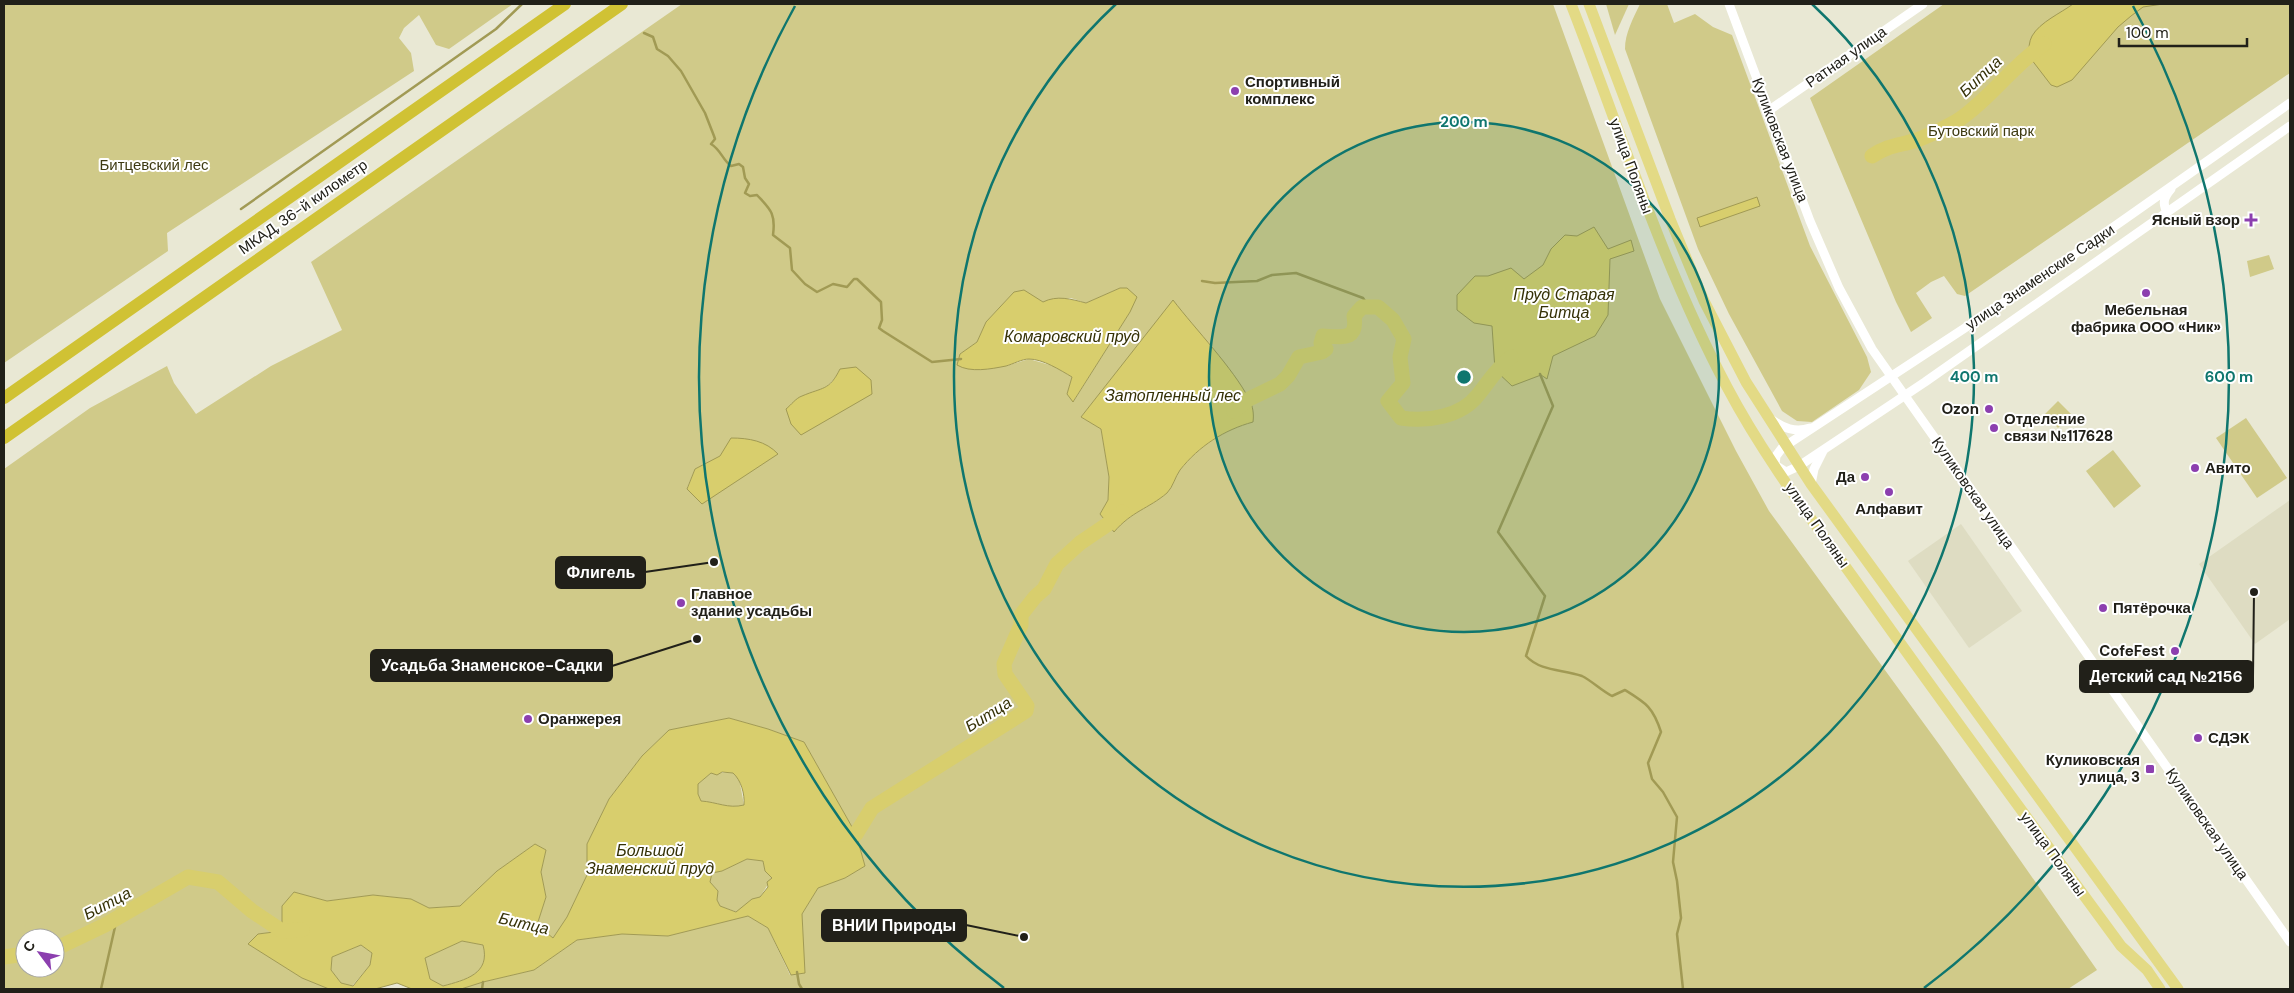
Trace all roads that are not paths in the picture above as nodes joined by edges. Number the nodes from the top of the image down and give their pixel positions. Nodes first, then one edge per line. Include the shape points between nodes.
1 (564, 4) edge
2 (622, 4) edge
3 (1571, 4) edge
4 (1589, 4) edge
5 (1596, 4) edge
6 (1729, 4) edge
7 (1924, 4) edge
8 (1610, 56) junction
9 (2290, 103) edge
10 (1768, 111) junction
11 (2290, 126) edge
12 (2176, 183) junction
13 (2167, 212) junction
14 (1891, 378) junction
15 (1904, 396) junction
16 (4, 398) edge
17 (1768, 417) junction
18 (1815, 427) junction
19 (4, 438) edge
20 (1786, 446) junction
21 (1824, 448) junction
22 (1775, 465) junction
23 (1798, 466) junction
24 (1811, 484) junction
25 (2290, 942) edge
26 (2160, 989) edge
27 (2178, 989) edge

1 - 16 highway, МКАД, 36-й километр
2 - 19 highway, МКАД, 36-й километр
3 - 22 main road, улица Поляны via 1650,217 1681,290 1727,388
4 - 8 main road, улица Поляны
5 - 8 main road
6 - 10 street, Куликовская улица
7 - 10 street, Ратная улица
8 - 17 main road, улица Поляны via 1704,302
9 - 12 street, улица Знаменские Садки
10 - 14 street, Куликовская улица via 1839,288
11 - 13 street, улица Знаменские Садки
12 - 13 street via 2165,199
12 - 14 street, улица Знаменские Садки
13 - 15 street, улица Знаменские Садки
14 - 15 street, Куликовская улица
14 - 18 street, улица Знаменские Садки
15 - 21 street, улица Знаменские Садки
15 - 25 street, Куликовская улица
17 - 18 street via 1789,429 1801,431
17 - 20 main road, улица Поляны
18 - 20 street, улица Знаменские Садки
20 - 22 street via 1776,456
20 - 23 main road, улица Поляны
21 - 23 street, улица Знаменские Садки
21 - 24 street
22 - 23 street via 1786,472
22 - 26 main road, улица Поляны via 2078,888 2121,946 2147,970
23 - 24 main road, улица Поляны
24 - 27 main road, улица Поляны

